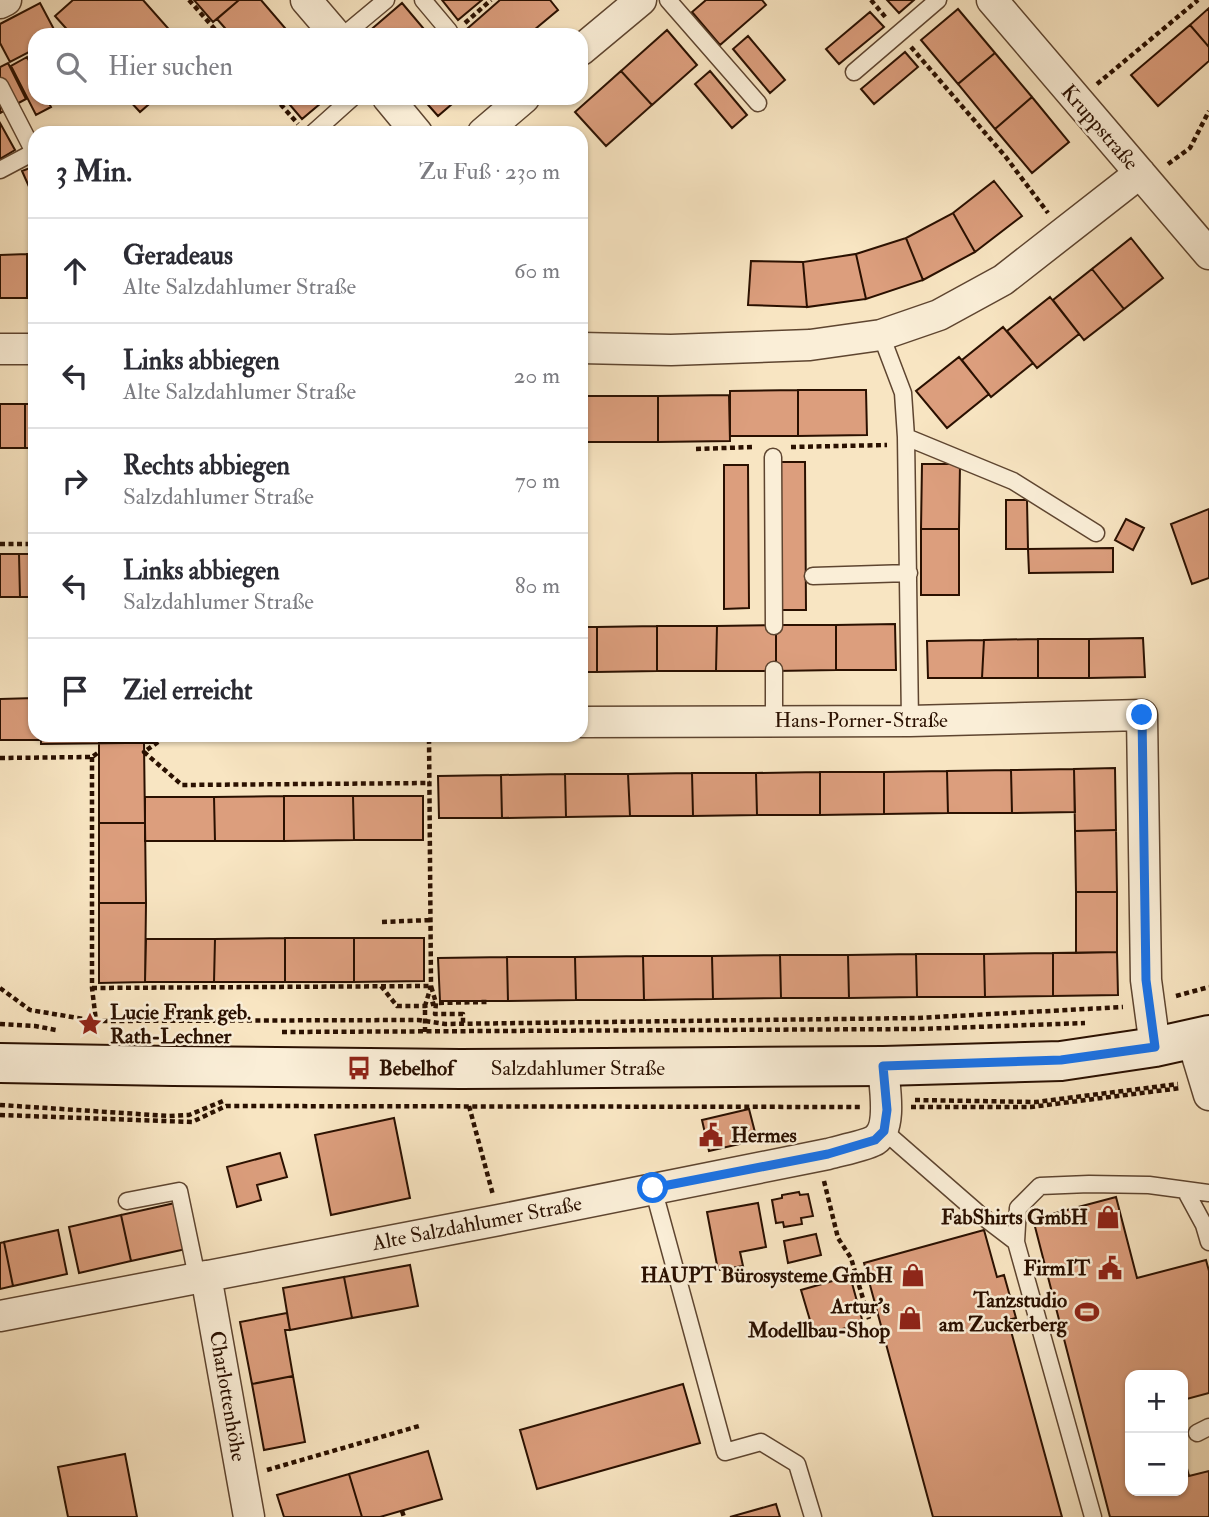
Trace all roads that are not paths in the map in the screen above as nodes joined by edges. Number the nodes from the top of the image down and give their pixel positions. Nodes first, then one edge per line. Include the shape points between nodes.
1 (6, 0) edge
2 (306, 0) edge
3 (386, 0) edge
4 (423, 0) edge
5 (641, 0) edge
6 (668, 0) edge
7 (939, 0) edge
8 (992, 0) edge
9 (0, 3) edge
10 (329, 28) edge
11 (352, 28) edge
12 (454, 28) edge
13 (588, 44) edge
14 (854, 72) dead end
15 (0, 86) edge
16 (758, 103) dead end
17 (344, 105) edge
18 (394, 105) edge
19 (516, 105) edge
20 (321, 126) edge
21 (411, 126) edge
22 (491, 126) edge
23 (28, 140) edge
24 (28, 155) edge
25 (0, 170) edge
26 (1143, 177) junction
27 (1209, 254) edge
28 (881, 335) junction
29 (588, 348) edge
30 (0, 349) edge
31 (28, 349) edge
32 (907, 441) junction
33 (767, 452) road end
34 (1096, 533) dead end
35 (909, 573) junction
36 (813, 576) dead end
37 (774, 625) dead end
38 (774, 670) dead end
39 (774, 721) junction
40 (910, 721) junction
41 (588, 722) edge
42 (1153, 1031) junction
43 (1200, 1037) edge
44 (0, 1063) edge
45 (883, 1066) junction
46 (1208, 1090) edge
47 (885, 1119) junction
48 (653, 1188) junction
49 (1185, 1190) junction
50 (1209, 1193) edge
51 (127, 1201) dead end
52 (1016, 1241) junction
53 (1209, 1242) edge
54 (201, 1276) junction
55 (0, 1316) edge
56 (249, 1517) edge
57 (813, 1517) edge
58 (1093, 1517) edge

1 - 9 street
2 - 10 street
3 - 11 lane
4 - 12 lane
5 - 13 street
6 - 16 lane
7 - 14 lane
8 - 26 street, Kruppstraße
15 - 23 lane
17 - 20 lane
18 - 21 street
19 - 22 street
24 - 25 lane
26 - 27 street, Kruppstraße
26 - 28 street via 1003,280 939,315
28 - 29 street via 810,345
28 - 32 lane via 903,393
30 - 31 street
32 - 34 lane via 1013,481
32 - 35 lane
33 - 37 lane
35 - 36 lane
35 - 40 lane
38 - 39 lane
39 - 40 street, Hans-Porner-Straße
39 - 41 street, Hans-Porner-Straße
40 - 42 street, Hans-Porner-Straße via 1142,715 1146,980
42 - 43 main road, Salzdahlumer Straße
42 - 45 main road, Salzdahlumer Straße via 1061,1060
43 - 46 street
44 - 45 main road, Salzdahlumer Straße via 410,1069
45 - 47 street
47 - 48 street, Alte Salzdahlumer Straße via 875,1140 818,1156
47 - 52 lane via 978,1213
48 - 54 street, Alte Salzdahlumer Straße
48 - 57 lane via 725,1452 761,1442 797,1464
49 - 50 lane
49 - 52 lane via 1149,1185 1040,1186 1018,1208
49 - 53 lane
51 - 54 lane via 179,1191
52 - 58 lane
54 - 55 street, Alte Salzdahlumer Straße
54 - 56 street, Charlottenhöhe

